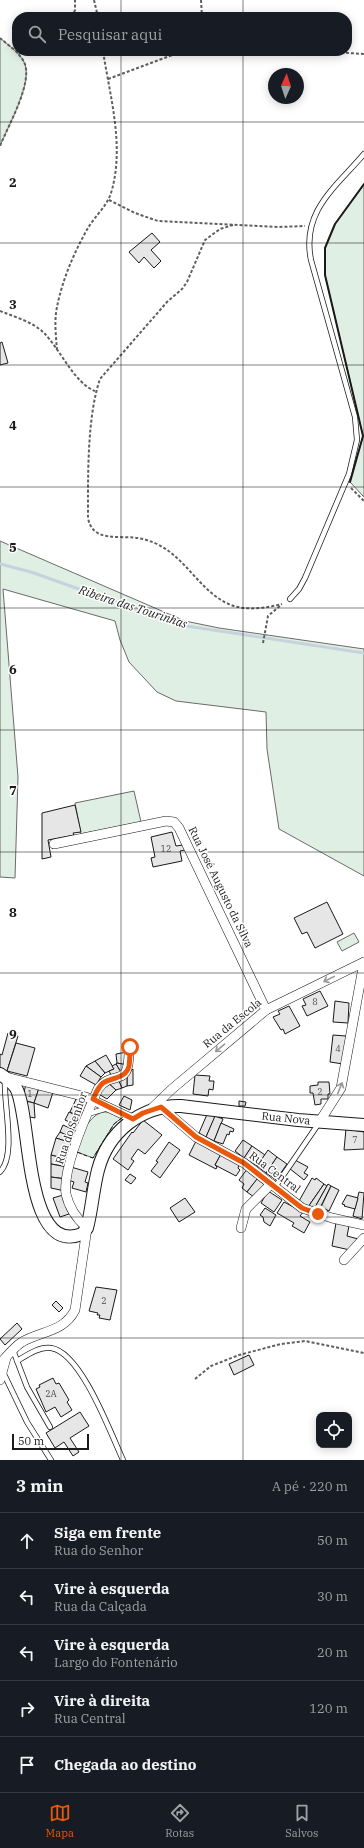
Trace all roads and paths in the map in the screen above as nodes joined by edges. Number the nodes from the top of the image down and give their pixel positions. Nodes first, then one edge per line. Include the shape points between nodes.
1 (75, 0) edge
2 (94, 0) edge
3 (201, 0) edge
4 (75, 12) edge
5 (97, 12) edge
6 (202, 12) edge
7 (0, 38) edge
8 (12, 48) edge
9 (352, 53) edge
10 (364, 54) edge
11 (20, 56) edge
12 (104, 56) edge
13 (170, 56) edge
14 (108, 79) junction
15 (0, 146) edge
16 (364, 154) edge
17 (109, 200) junction
18 (312, 222) junction
19 (233, 225) junction
20 (0, 311) edge
21 (57, 350) junction
22 (95, 392) junction
23 (346, 482) junction
24 (364, 501) edge
25 (290, 599) joint
26 (282, 604) junction
27 (263, 643) dead end
28 (54, 844) dead end
29 (364, 962) edge
30 (266, 1010) junction
31 (130, 1047) dead end
32 (3, 1076) edge
33 (93, 1099) junction
34 (161, 1107) junction
35 (112, 1108) junction
36 (149, 1111) junction
37 (87, 1115) junction
38 (133, 1119) junction
39 (320, 1121) junction
40 (364, 1125) edge
41 (0, 1172) edge
42 (273, 1186) junction
43 (364, 1225) edge
44 (87, 1228) junction
45 (241, 1228) dead end
46 (76, 1236) junction
47 (364, 1238) edge
48 (83, 1257) junction
49 (344, 1260) dead end
50 (13, 1350) junction
51 (364, 1353) edge
52 (17, 1360) junction
53 (2, 1368) edge
54 (195, 1379) dead end
55 (50, 1427) dead end
56 (51, 1460) edge
57 (123, 1460) edge

1 - 4 path
2 - 5 path
3 - 6 path
7 - 8 path
9 - 10 path
11 - 15 path via 26,68 25,84
12 - 14 path
13 - 14 path
14 - 17 path via 115,118 116,152 114,182
16 - 18 lane via 322,202
17 - 19 path via 158,221
17 - 21 path via 82,239 64,282 56,308
18 - 19 path via 297,227
18 - 23 lane via 308,240 311,260 357,429 356,450
19 - 22 path via 220,229 205,240 182,289 116,358 100,379
20 - 21 path via 38,328
21 - 22 path via 84,385
22 - 26 path via 88,506 89,526 94,532 142,539 165,548 185,564 213,593 232,605 260,607
23 - 24 path
23 - 25 lane via 305,578
25 - 26 path
26 - 27 path via 268,616
28 - 30 street, Rua José Augusto da Silva via 166,821 174,822
29 -> 30 street, Rua da Escola
39 -> 29 street, Rua da Escola via 341,1088
30 -> 36 street, Rua da Escola
31 - 33 street, Rua do Senhor via 130,1063 126,1072 121,1077 103,1083
32 - 33 street
32 - 41 lane via 8,1152 7,1162
32 - 46 street via 16,1088 22,1106 33,1184 43,1216 56,1231
33 - 35 street
33 - 37 street, Rua do Senhor
34 - 36 street, Rua Nova
34 - 39 street, Rua Nova via 181,1106
34 - 42 street, Rua Central via 196,1137 238,1159
35 - 37 lane
35 - 38 street
36 - 38 street, Rua Nova
37 - 44 street, Rua do Senhor via 70,1164 66,1188 71,1208
38 - 44 street, Rua Nova via 118,1132 100,1163
39 - 40 street, Rua Nova
39 - 42 lane
42 - 43 street, Rua Central via 308,1210
42 - 45 street via 246,1209
44 - 46 street
44 - 48 street
46 - 48 street
47 - 49 street
48 - 50 street via 78,1297 72,1316 57,1329 27,1340
50 - 52 lane
50 - 53 street
51 - 54 path via 305,1341 282,1344 239,1355 210,1366
52 - 55 lane via 27,1387
52 - 57 lane via 47,1348 58,1350 66,1356 86,1381
53 - 56 lane via 27,1422

